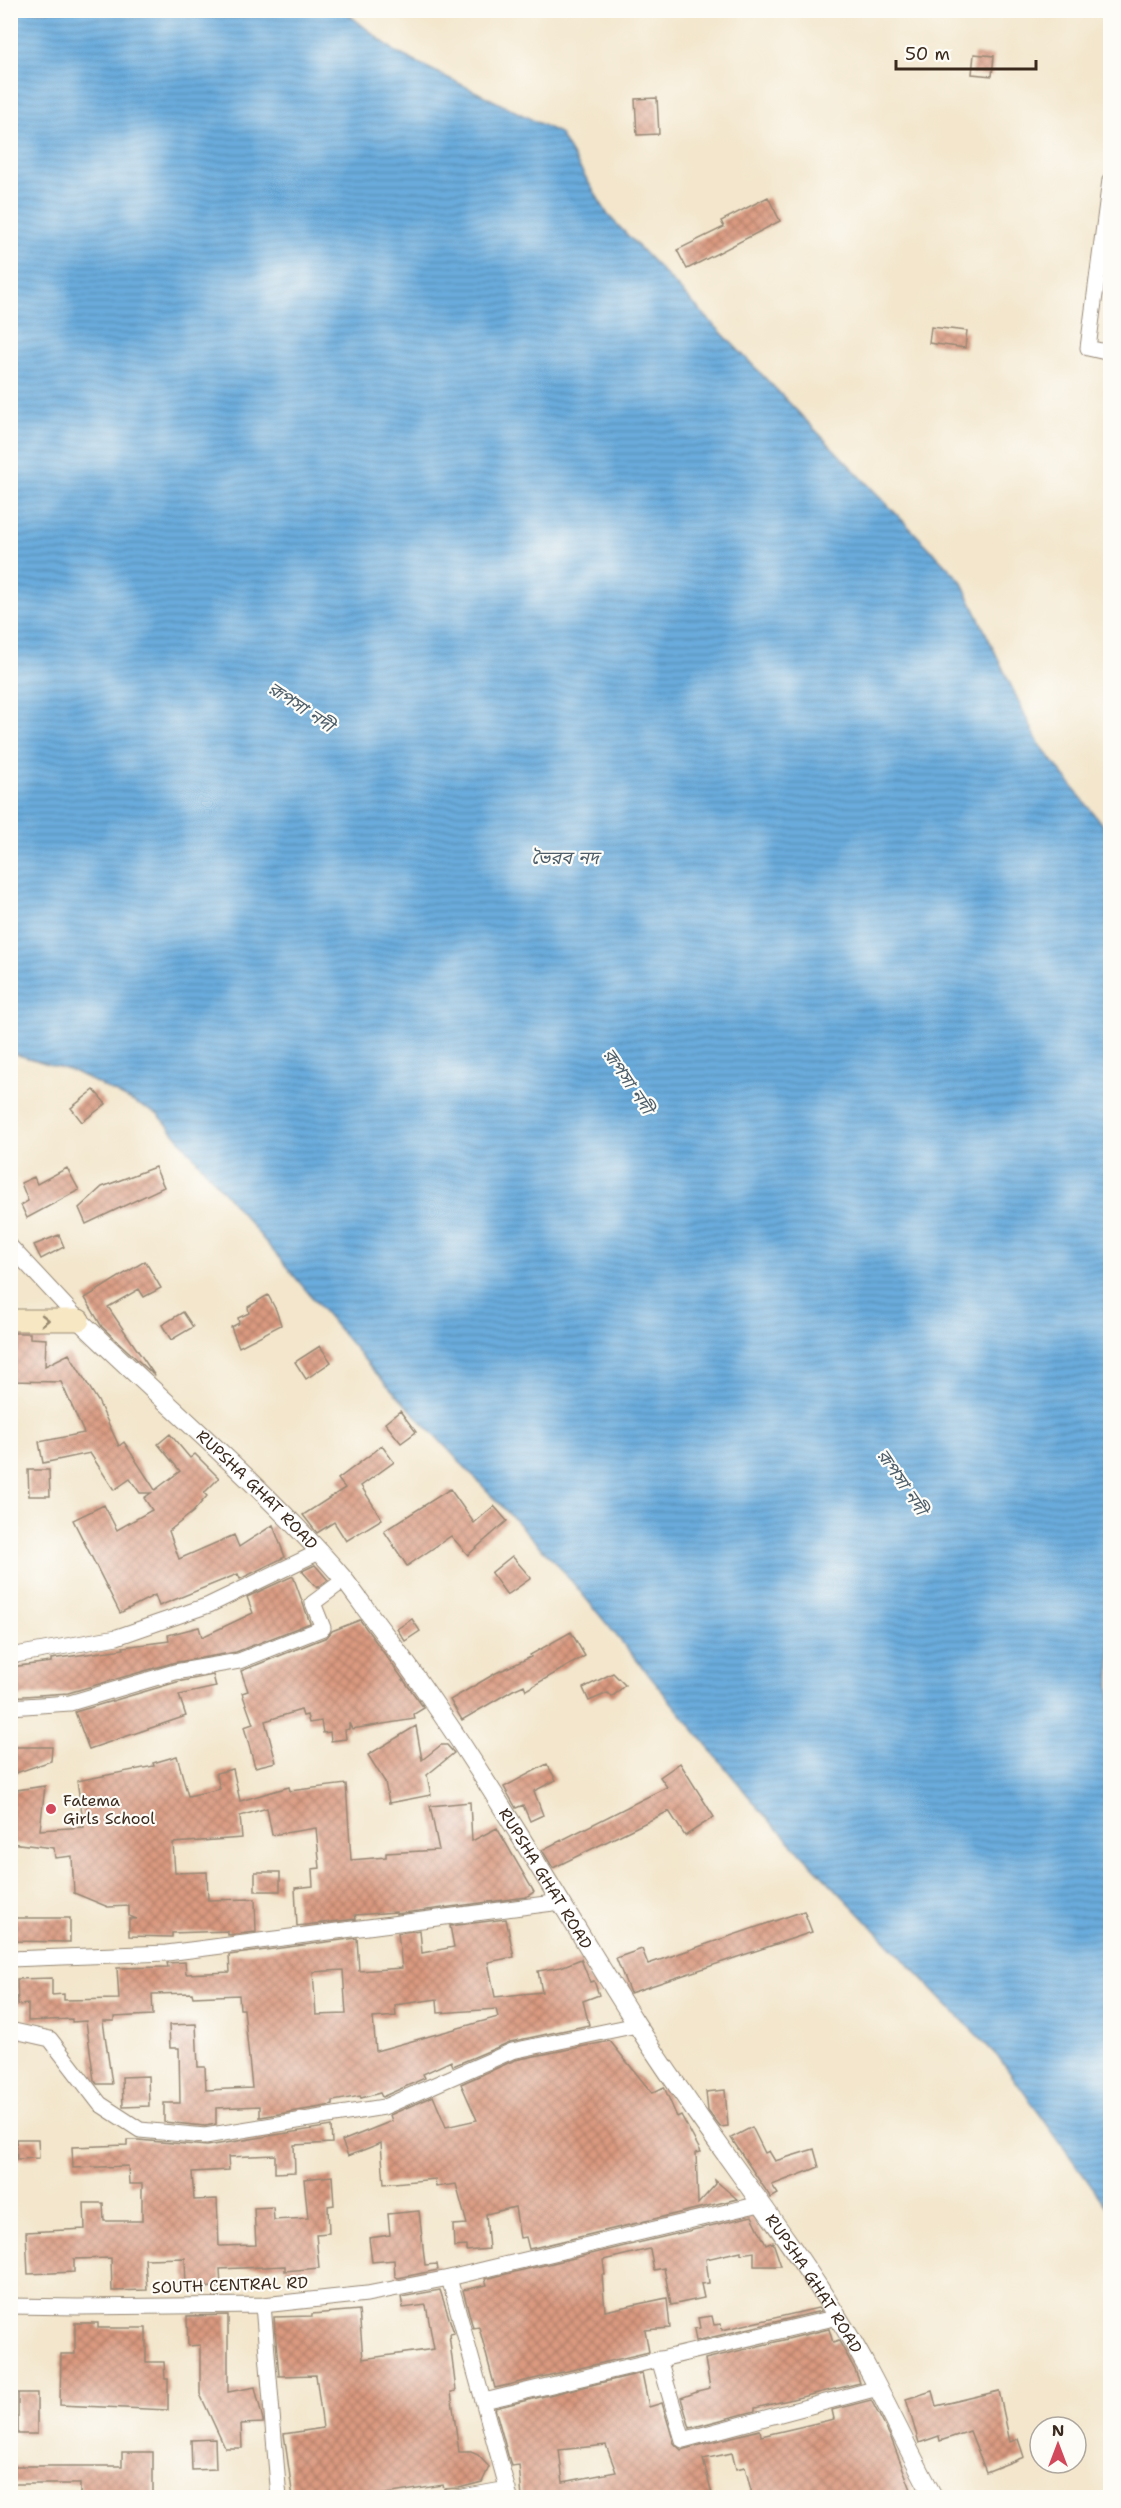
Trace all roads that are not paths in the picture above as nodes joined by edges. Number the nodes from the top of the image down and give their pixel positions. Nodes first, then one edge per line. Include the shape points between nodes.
1 (1110, 180) edge
2 (1110, 353) edge
3 (10, 1246) edge
4 (10, 1320) edge
5 (79, 1320) junction
6 (319, 1552) junction
7 (344, 1580) junction
8 (10, 1656) edge
9 (10, 1707) edge
10 (561, 1902) junction
11 (10, 1959) edge
12 (637, 2025) junction
13 (10, 2030) edge
14 (760, 2204) junction
15 (449, 2278) junction
16 (263, 2305) junction
17 (10, 2306) edge
18 (838, 2317) junction
19 (659, 2359) junction
20 (878, 2388) junction
21 (484, 2401) junction
22 (509, 2493) edge
23 (279, 2498) edge
24 (457, 2498) edge
25 (934, 2498) edge

1 - 2 street via 1088,348
3 - 5 street
4 -> 5 main road
5 - 6 street, RUPSHA GHAT ROAD via 255,1485
6 - 7 street, RUPSHA GHAT ROAD
6 - 8 street via 209,1605 117,1637
7 - 9 street via 313,1603 323,1628 239,1661 175,1672 70,1703
7 - 10 street, RUPSHA GHAT ROAD via 417,1677
10 - 11 street via 167,1953
10 - 12 street, RUPSHA GHAT ROAD
12 - 13 street via 512,2051 384,2107 206,2136 140,2130 100,2104 50,2038
12 - 14 street, RUPSHA GHAT ROAD
14 - 15 street, SOUTH CENTRAL RD
14 - 18 street, RUPSHA GHAT ROAD
15 - 16 street, SOUTH CENTRAL RD via 367,2294
15 - 21 street
16 - 17 street, SOUTH CENTRAL RD
16 - 23 street
18 - 19 street
18 - 20 street, RUPSHA GHAT ROAD
19 - 20 street via 683,2440
19 - 21 street
20 - 25 street, RUPSHA GHAT ROAD
21 - 22 street
22 - 24 street

